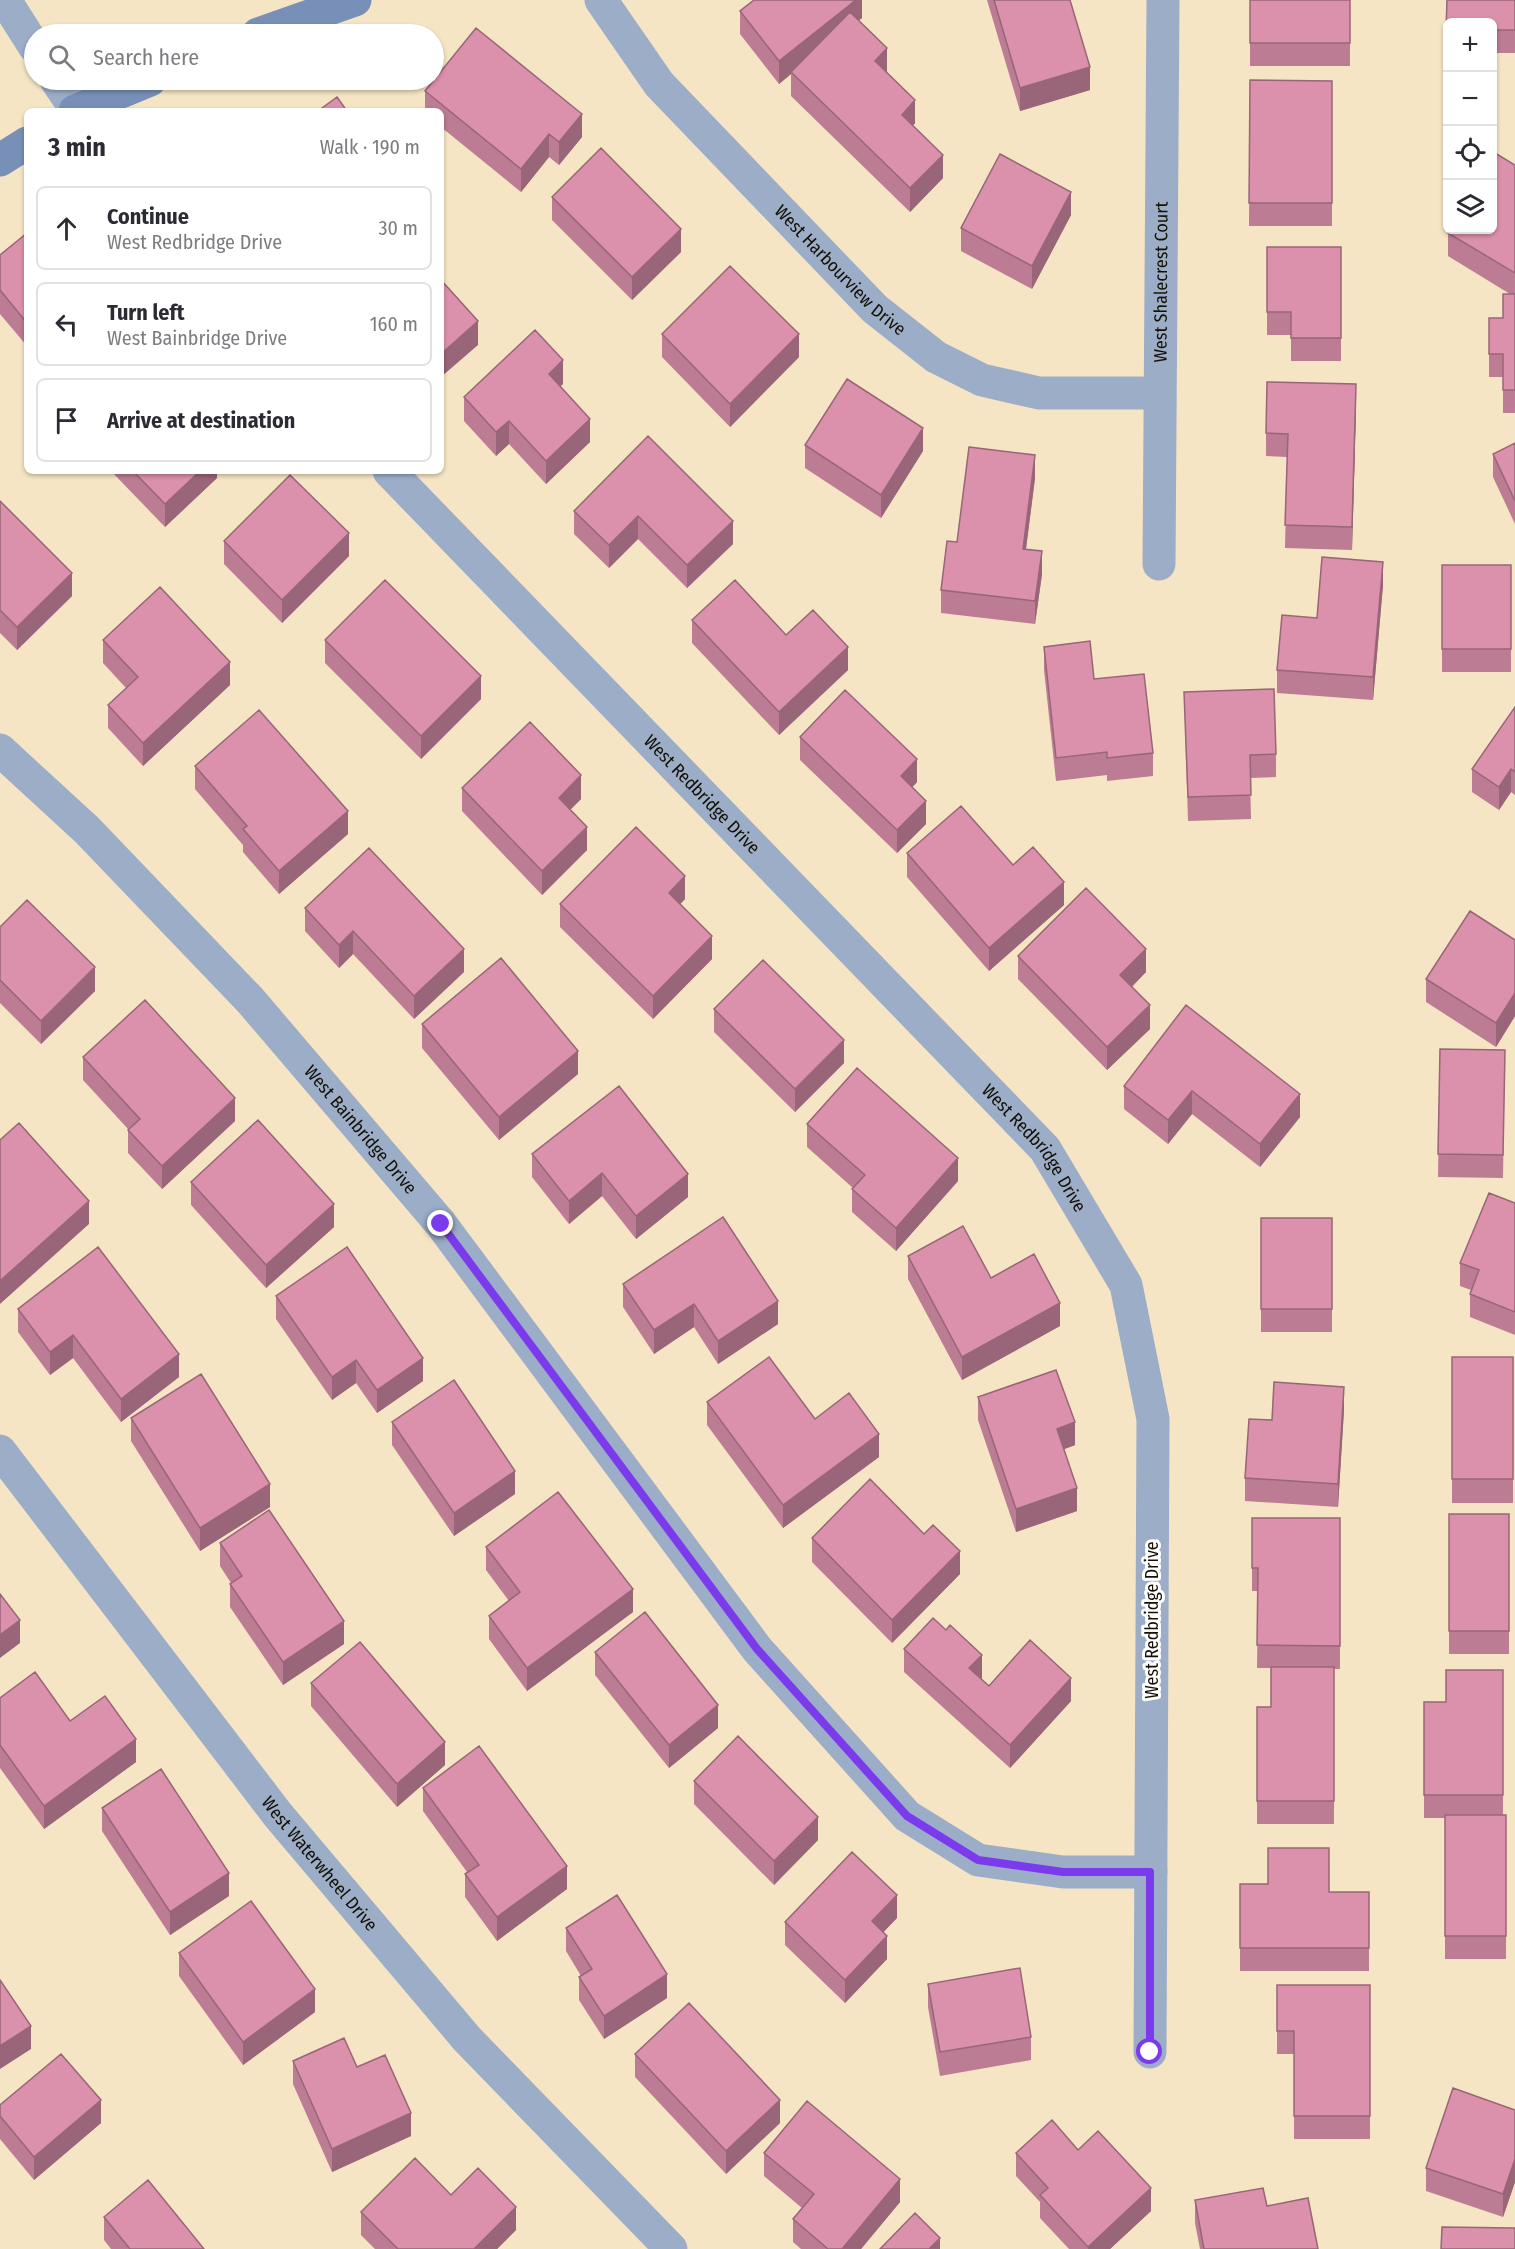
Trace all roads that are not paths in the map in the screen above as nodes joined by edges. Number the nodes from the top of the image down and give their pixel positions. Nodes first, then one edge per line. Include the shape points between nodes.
1 (5, 0) edge
2 (355, 0) edge
3 (601, 0) edge
4 (1162, 0) edge
5 (287, 24) edge
6 (24, 30) edge
7 (62, 90) edge
8 (126, 90) edge
9 (74, 108) edge
10 (83, 108) edge
11 (24, 145) edge
12 (0, 160) edge
13 (1159, 393) junction
14 (392, 474) edge
15 (1159, 564) dead end
16 (0, 750) edge
17 (0, 1451) edge
18 (1150, 1872) junction
19 (1150, 2052) dead end
20 (671, 2249) edge

1 - 6 street
2 - 5 street
3 - 13 street, West Harbourview Drive via 659,84 875,309 936,357 982,380 1039,393
4 - 13 street, West Shalecrest Court
7 - 9 street
8 - 10 street
11 - 12 street
13 - 15 street, West Shalecrest Court
14 - 18 street, West Redbridge Drive via 1045,1149 1126,1285 1153,1419
16 - 18 street, West Bainbridge Drive via 87,830 250,1000 441,1224 757,1649 907,1816 978,1860 1063,1872
17 - 20 street, West Waterwheel Drive via 278,1815 466,2039
18 - 19 street, West Redbridge Drive

